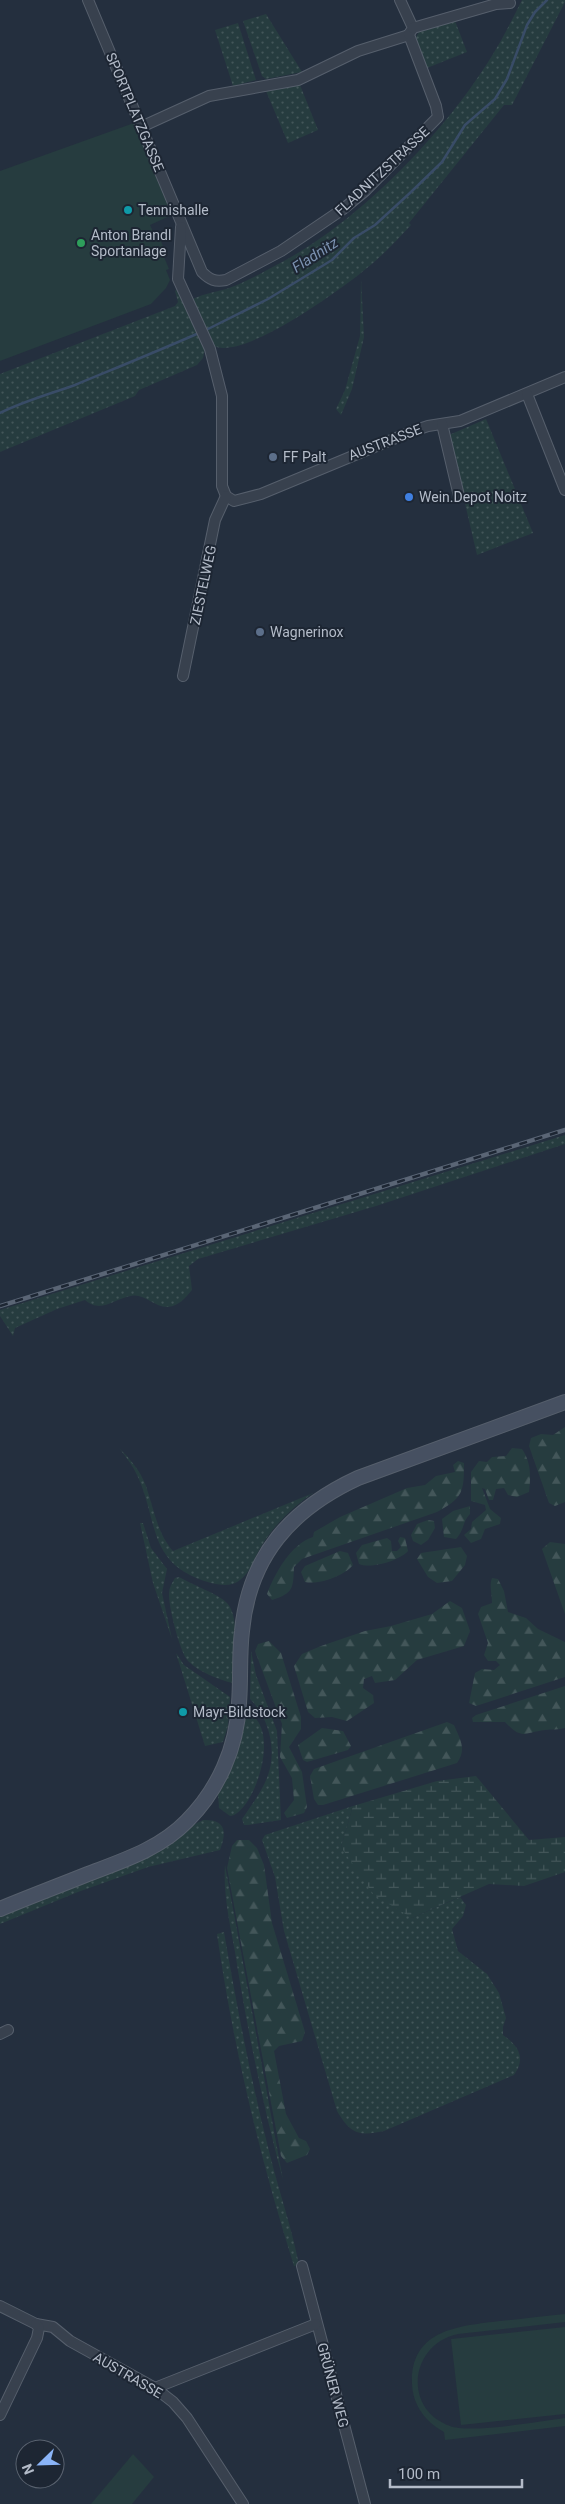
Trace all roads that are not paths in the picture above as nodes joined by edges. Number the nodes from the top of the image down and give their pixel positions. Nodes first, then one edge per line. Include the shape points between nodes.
1 (88, 0) edge
2 (400, 0) edge
3 (510, 4) dead end
4 (411, 32) junction
5 (141, 128) junction
6 (182, 223) junction
7 (208, 279) joint
8 (565, 377) edge
9 (527, 394) junction
10 (442, 424) junction
11 (562, 475) edge
12 (565, 490) edge
13 (226, 496) junction
14 (460, 496) dead end
15 (183, 676) dead end
16 (565, 1402) edge
17 (0, 1909) edge
18 (302, 2266) dead end
19 (0, 2306) edge
20 (36, 2324) junction
21 (316, 2324) junction
22 (155, 2388) junction
23 (0, 2415) edge
24 (243, 2504) edge
25 (365, 2504) edge

1 - 5 street, SPORTPLATZGASSE
2 - 4 street, FLADNITZSTRASSE
3 - 4 street via 496,4
4 - 5 street via 358,51 298,80 209,96
4 - 7 street, FLADNITZSTRASSE via 436,106 438,117 432,125 343,209 281,250 232,277 217,282
5 - 6 street, SPORTPLATZGASSE
6 - 7 street, SPORTPLATZGASSE
6 - 13 street, SPORTPLATZGASSE via 178,278 212,354 222,396 222,486
8 - 9 street, AUSTRASSE
9 - 10 street, AUSTRASSE via 460,421
9 - 11 street
10 - 13 street, AUSTRASSE via 404,434 244,500 234,501
10 - 14 street
11 - 12 street
13 - 15 street, ZIESTELWEG via 215,520
16 - 17 main road via 358,1478 333,1489 306,1508 286,1526 270,1548 247,1599 242,1632 239,1705 231,1751 202,1804 165,1839 138,1854
18 - 21 street, GRÜNER WEG
19 - 20 street, AUSTRASSE
20 - 22 street, AUSTRASSE via 53,2327 70,2341
20 - 23 street via 39,2328 37,2338
21 - 22 street
21 - 25 street, GRÜNER WEG
22 - 24 street, AUSTRASSE via 187,2418

